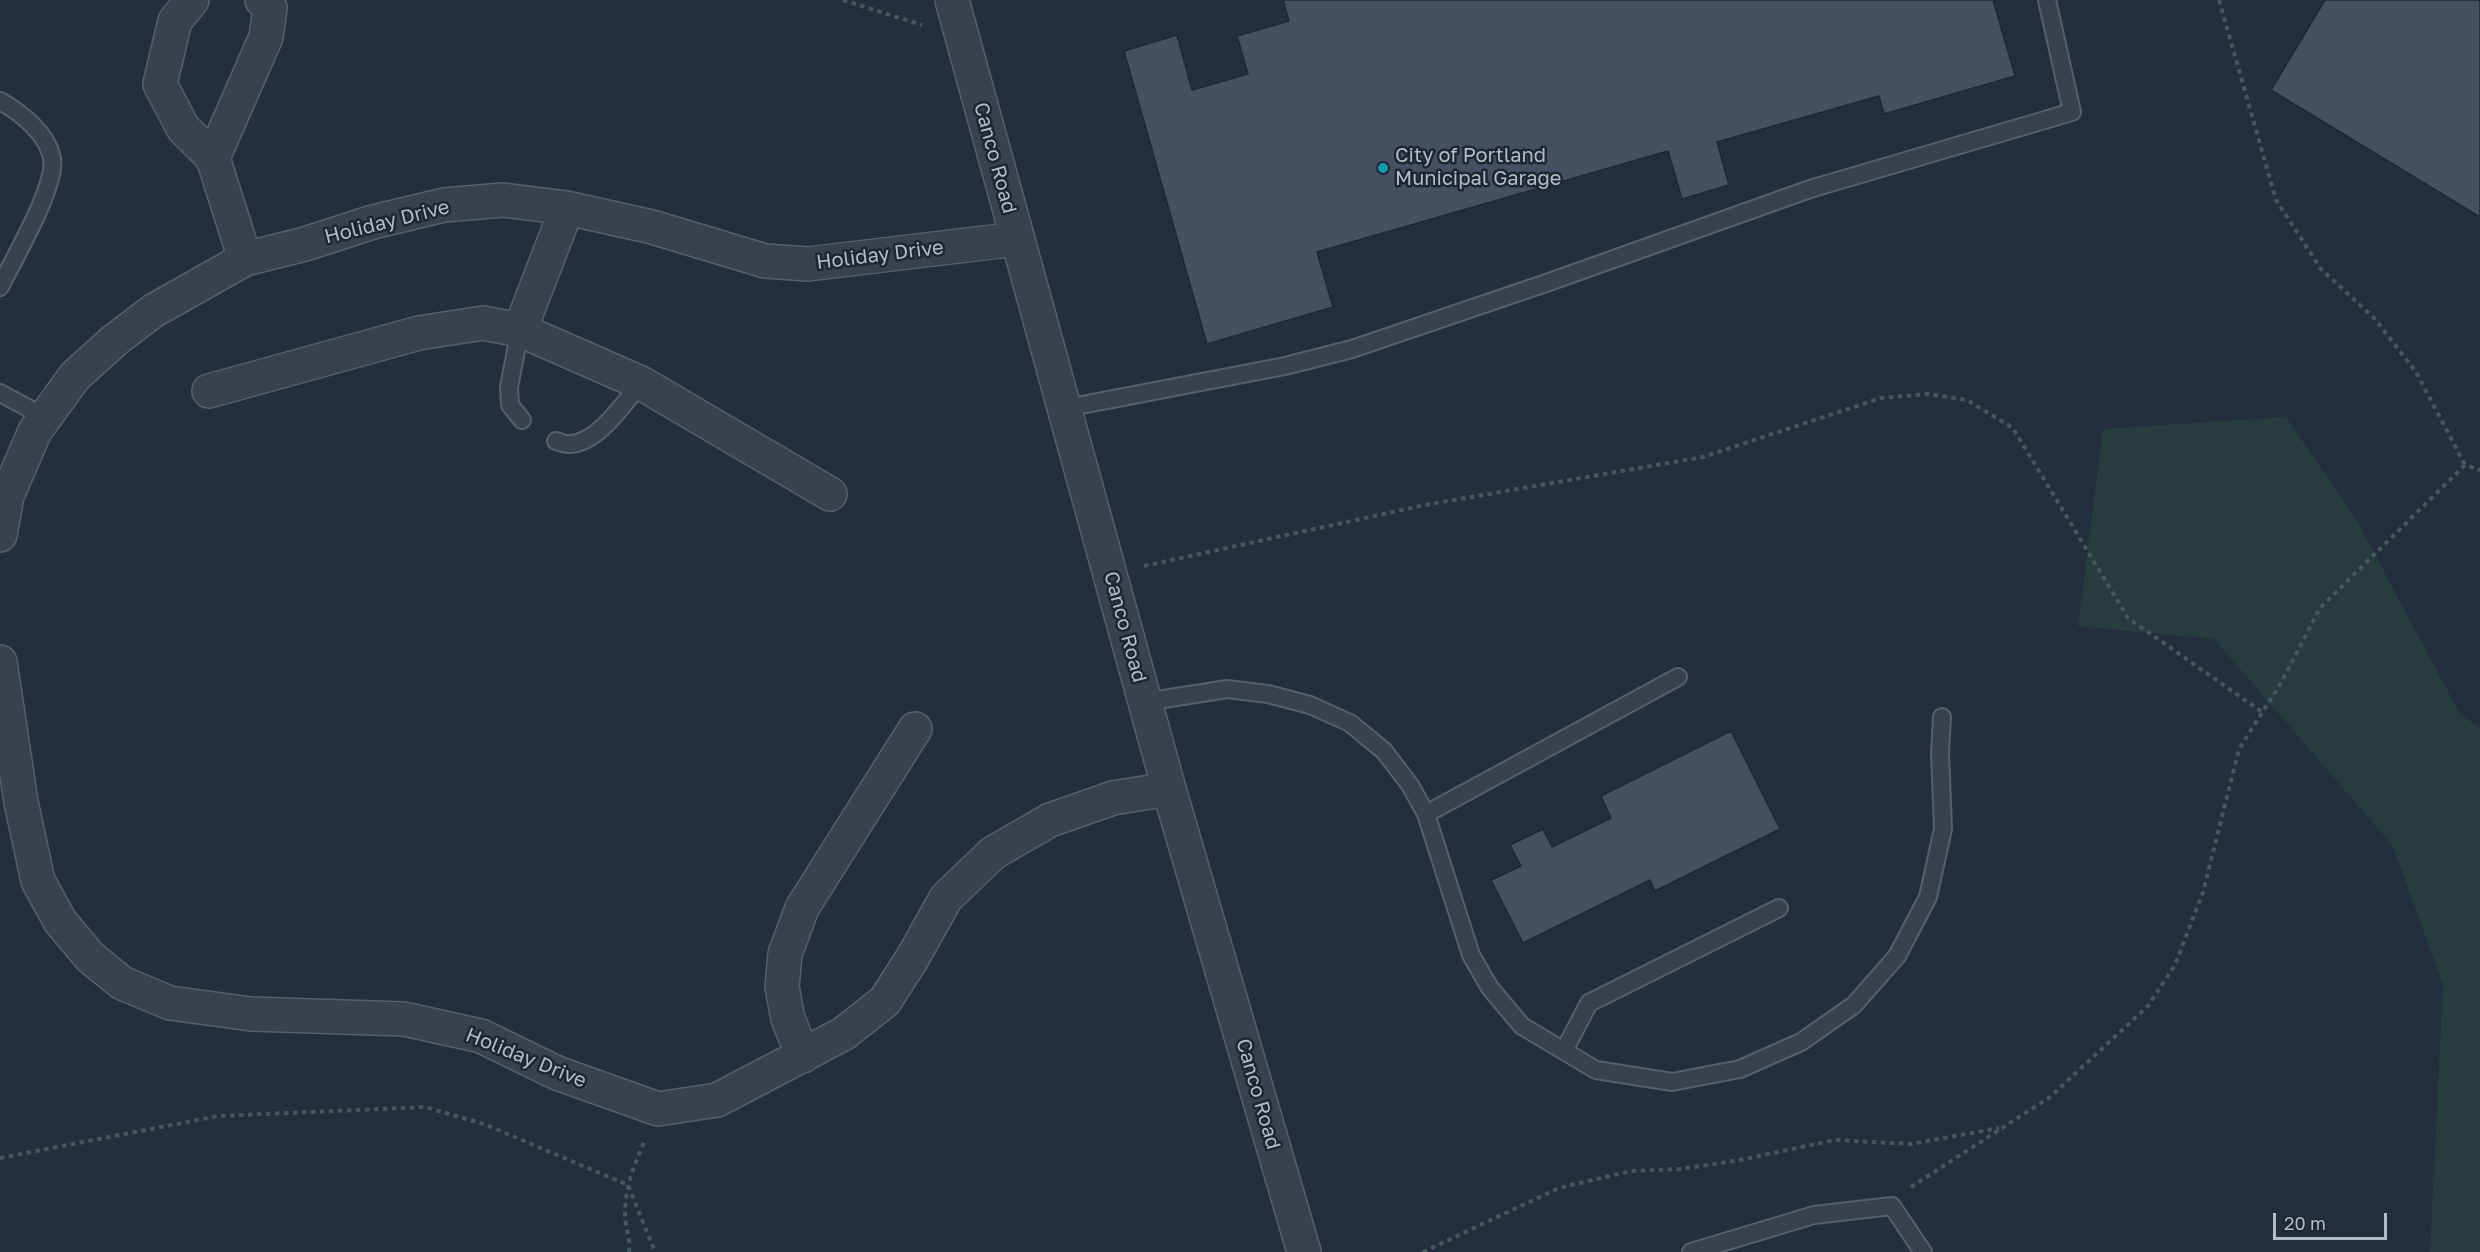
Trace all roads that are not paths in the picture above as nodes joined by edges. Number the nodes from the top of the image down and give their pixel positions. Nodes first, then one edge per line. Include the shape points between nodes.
1 (192, 0) edge
2 (262, 0) edge
3 (952, 0) edge
4 (2047, 0) edge
5 (0, 102) edge
6 (213, 158) junction
7 (567, 208) junction
8 (1017, 239) junction
9 (245, 259) junction
10 (0, 287) edge
11 (520, 330) junction
12 (641, 383) junction
13 (209, 391) dead end
14 (0, 393) edge
15 (1066, 408) junction
16 (45, 417) junction
17 (522, 420) dead end
18 (556, 441) dead end
19 (830, 494) dead end
20 (0, 535) edge
21 (1, 676) edge
22 (1678, 677) dead end
23 (1145, 702) junction
24 (1942, 717) dead end
25 (915, 729) dead end
26 (1169, 789) junction
27 (1426, 814) junction
28 (1779, 908) dead end
29 (1564, 1051) junction
30 (803, 1056) junction
31 (1304, 1252) edge
32 (1691, 1252) edge
33 (1923, 1252) edge

1 - 6 street via 175,21 160,84 183,128
2 - 6 street via 270,8 266,37
3 - 8 street, Canco Road
4 - 15 lane via 2072,112 1810,189 1352,349 1285,366
5 - 10 lane via 13,108 43,137 53,160 46,194
6 - 9 street
7 - 8 street, Holiday Drive via 652,227 765,261 808,264
7 - 9 street, Holiday Drive via 503,200 444,205
7 - 11 street
8 - 15 street, Canco Road
9 - 16 street, Holiday Drive via 153,310 115,340 75,376
11 - 12 street
11 - 13 street via 483,323 419,333
11 - 17 lane via 509,387 510,405
12 - 18 lane via 610,421 588,438 570,445
12 - 19 street
14 - 16 lane
15 - 23 street, Canco Road
16 - 20 street, Holiday Drive via 7,496
21 - 30 street, Holiday Drive via 38,881 60,921 90,957 122,983 170,1003 251,1014 404,1019 481,1036 557,1073 658,1109 717,1100
22 - 27 lane
23 - 26 street, Canco Road
23 - 27 lane via 1227,689 1310,705 1350,723 1384,751
24 - 29 lane via 1943,829 1928,897 1897,956 1854,1005 1801,1042 1740,1069 1672,1082 1596,1070
25 - 30 street via 802,908 785,954 782,987 788,1019
26 - 30 street, Holiday Drive via 1113,798 1050,820 993,853 946,898 885,1001 843,1034
26 - 31 street, Canco Road
27 - 29 lane via 1471,955 1490,988 1522,1026
28 - 29 lane via 1589,1003
32 - 33 lane via 1814,1215 1892,1206

